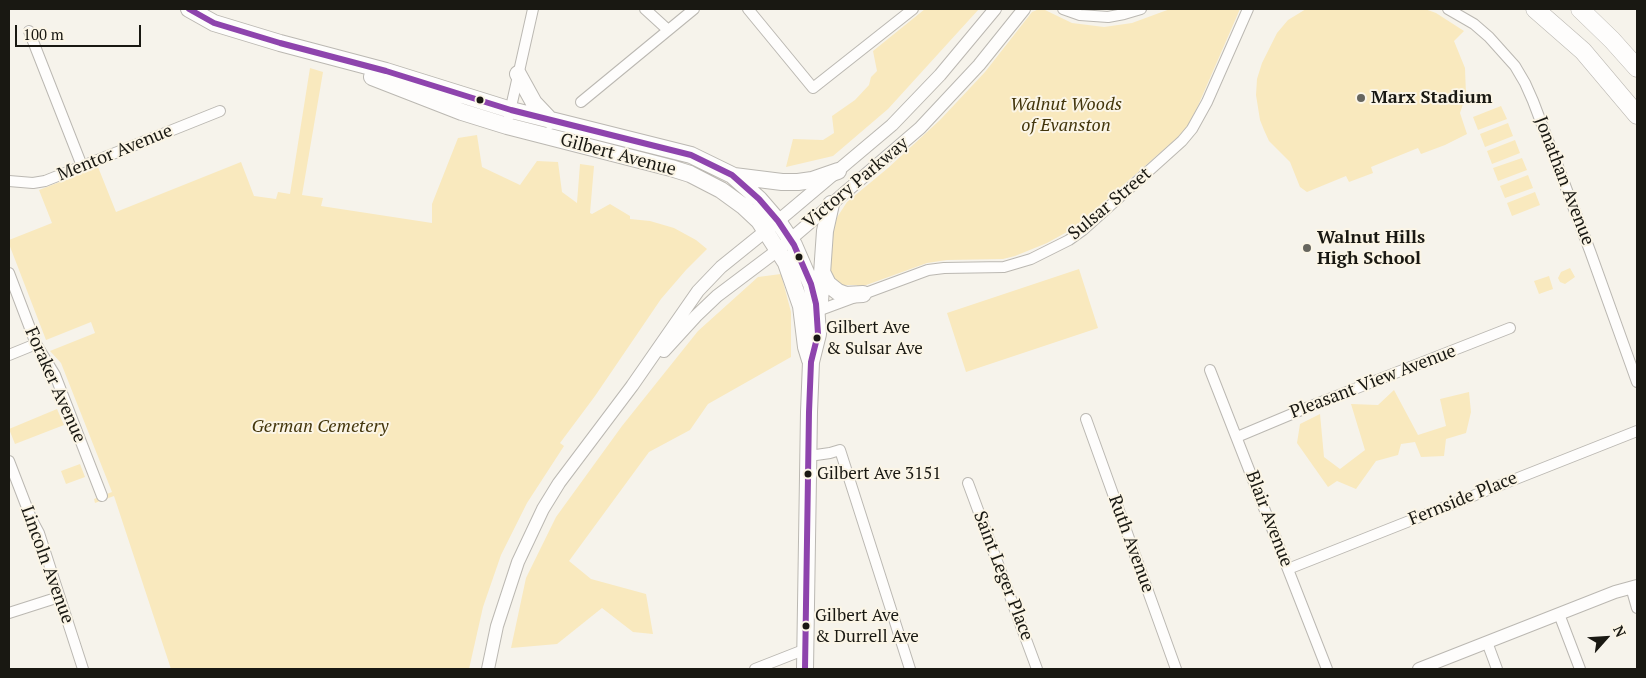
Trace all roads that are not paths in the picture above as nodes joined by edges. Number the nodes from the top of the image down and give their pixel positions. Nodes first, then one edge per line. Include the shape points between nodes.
1 (189, 9) edge
2 (532, 9) edge
3 (645, 9) edge
4 (694, 9) edge
5 (748, 9) edge
6 (913, 9) edge
7 (995, 9) edge
8 (1024, 9) edge
9 (1063, 9) edge
10 (1141, 9) edge
11 (1248, 9) edge
12 (1448, 9) edge
13 (1535, 9) edge
14 (1580, 9) edge
15 (668, 30) junction
16 (29, 31) dead end
17 (324, 56) junction
18 (1637, 68) edge
19 (518, 74) junction
20 (581, 102) dead end
21 (511, 110) junction
22 (220, 111) dead end
23 (1637, 115) edge
24 (551, 121) junction
25 (507, 126) junction
26 (82, 166) junction
27 (838, 171) junction
28 (732, 175) junction
29 (9, 181) edge
30 (831, 204) junction
31 (772, 226) junction
32 (790, 239) junction
33 (778, 250) junction
34 (822, 272) junction
35 (9, 273) edge
36 (863, 294) junction
37 (813, 313) junction
38 (1510, 328) dead end
39 (36, 344) junction
40 (9, 355) edge
41 (811, 362) junction
42 (1210, 370) dead end
43 (1637, 382) edge
44 (632, 386) junction
45 (1086, 418) dead end
46 (1637, 431) edge
47 (1237, 437) junction
48 (808, 456) junction
49 (9, 460) edge
50 (968, 483) dead end
51 (102, 496) dead end
52 (1288, 569) junction
53 (1634, 587) edge
54 (59, 596) junction
55 (1637, 608) edge
56 (9, 613) edge
57 (1559, 614) junction
58 (1487, 642) junction
59 (806, 649) junction
60 (83, 669) edge
61 (488, 669) edge
62 (755, 669) edge
63 (805, 669) edge
64 (910, 669) edge
65 (1037, 669) edge
66 (1176, 669) edge
67 (1328, 669) edge
68 (1419, 669) edge
69 (1497, 669) edge
70 (1580, 669) edge

1 - 17 main road, Gilbert Avenue via 214,23
2 - 19 street
3 - 15 street
4 - 15 street
5 - 6 street via 814,88
7 - 27 street, Victory Parkway via 912,105
8 - 30 street, Victory Parkway via 941,107
9 - 10 street via 1080,15 1108,17
11 - 36 street, Sulsar Street via 1192,129 1083,230 1020,263 988,268 928,270
12 - 43 street, Jonathan Avenue via 1489,37 1515,66 1525,83
13 - 23 highway via 1583,51
14 - 18 highway
15 - 20 street
16 - 26 street
17 - 21 main road, Gilbert Avenue via 386,71
17 - 25 main road, Gilbert Avenue via 462,112
19 - 21 street
19 - 24 main road via 534,103
21 - 24 main road, Gilbert Avenue
21 - 25 street
22 - 26 street, Mentor Avenue
24 - 28 main road, Gilbert Avenue via 676,150
25 - 31 main road, Gilbert Avenue via 690,174 733,198 759,221
26 - 29 street, Mentor Avenue via 39,182
27 - 28 main road via 798,182
27 - 31 street, Victory Parkway
28 - 31 main road, Gilbert Avenue via 759,198
30 - 32 street, Victory Parkway
30 - 34 main road via 824,231
31 - 32 main road, Gilbert Avenue
31 - 33 main road, Gilbert Avenue
31 - 44 street, Victory Parkway via 721,267 698,291
32 - 33 street, Victory Parkway
32 - 37 main road, Gilbert Avenue via 811,284
33 - 37 main road, Gilbert Avenue via 797,293
33 - 44 street, Victory Parkway via 717,296
34 - 36 main road via 832,288 846,295
34 - 37 main road
35 - 39 street, Foraker Avenue
36 - 37 street, Sulsar Street
37 - 41 main road, Gilbert Avenue via 818,334
37 - 41 main road, Gilbert Avenue via 806,347
38 - 47 street, Pleasant View Avenue
39 - 40 street
39 - 51 street, Foraker Avenue via 54,376
41 - 48 main road, Gilbert Avenue
42 - 47 street, Blair Avenue
44 - 61 street, Victory Parkway via 559,483 530,533 497,626
45 - 66 street, Ruth Avenue
46 - 52 street, Fernside Place
47 - 52 street, Blair Avenue
48 - 59 main road, Gilbert Avenue
48 - 64 street via 840,450
49 - 54 street, Lincoln Avenue via 39,533
50 - 65 street, Saint Leger Place
52 - 67 street, Blair Avenue
53 - 55 street
53 - 57 street
54 - 56 street
54 - 60 street, Lincoln Avenue
57 - 58 street
57 - 70 street
58 - 68 street
58 - 69 street
59 - 62 street
59 - 63 main road, Gilbert Avenue

